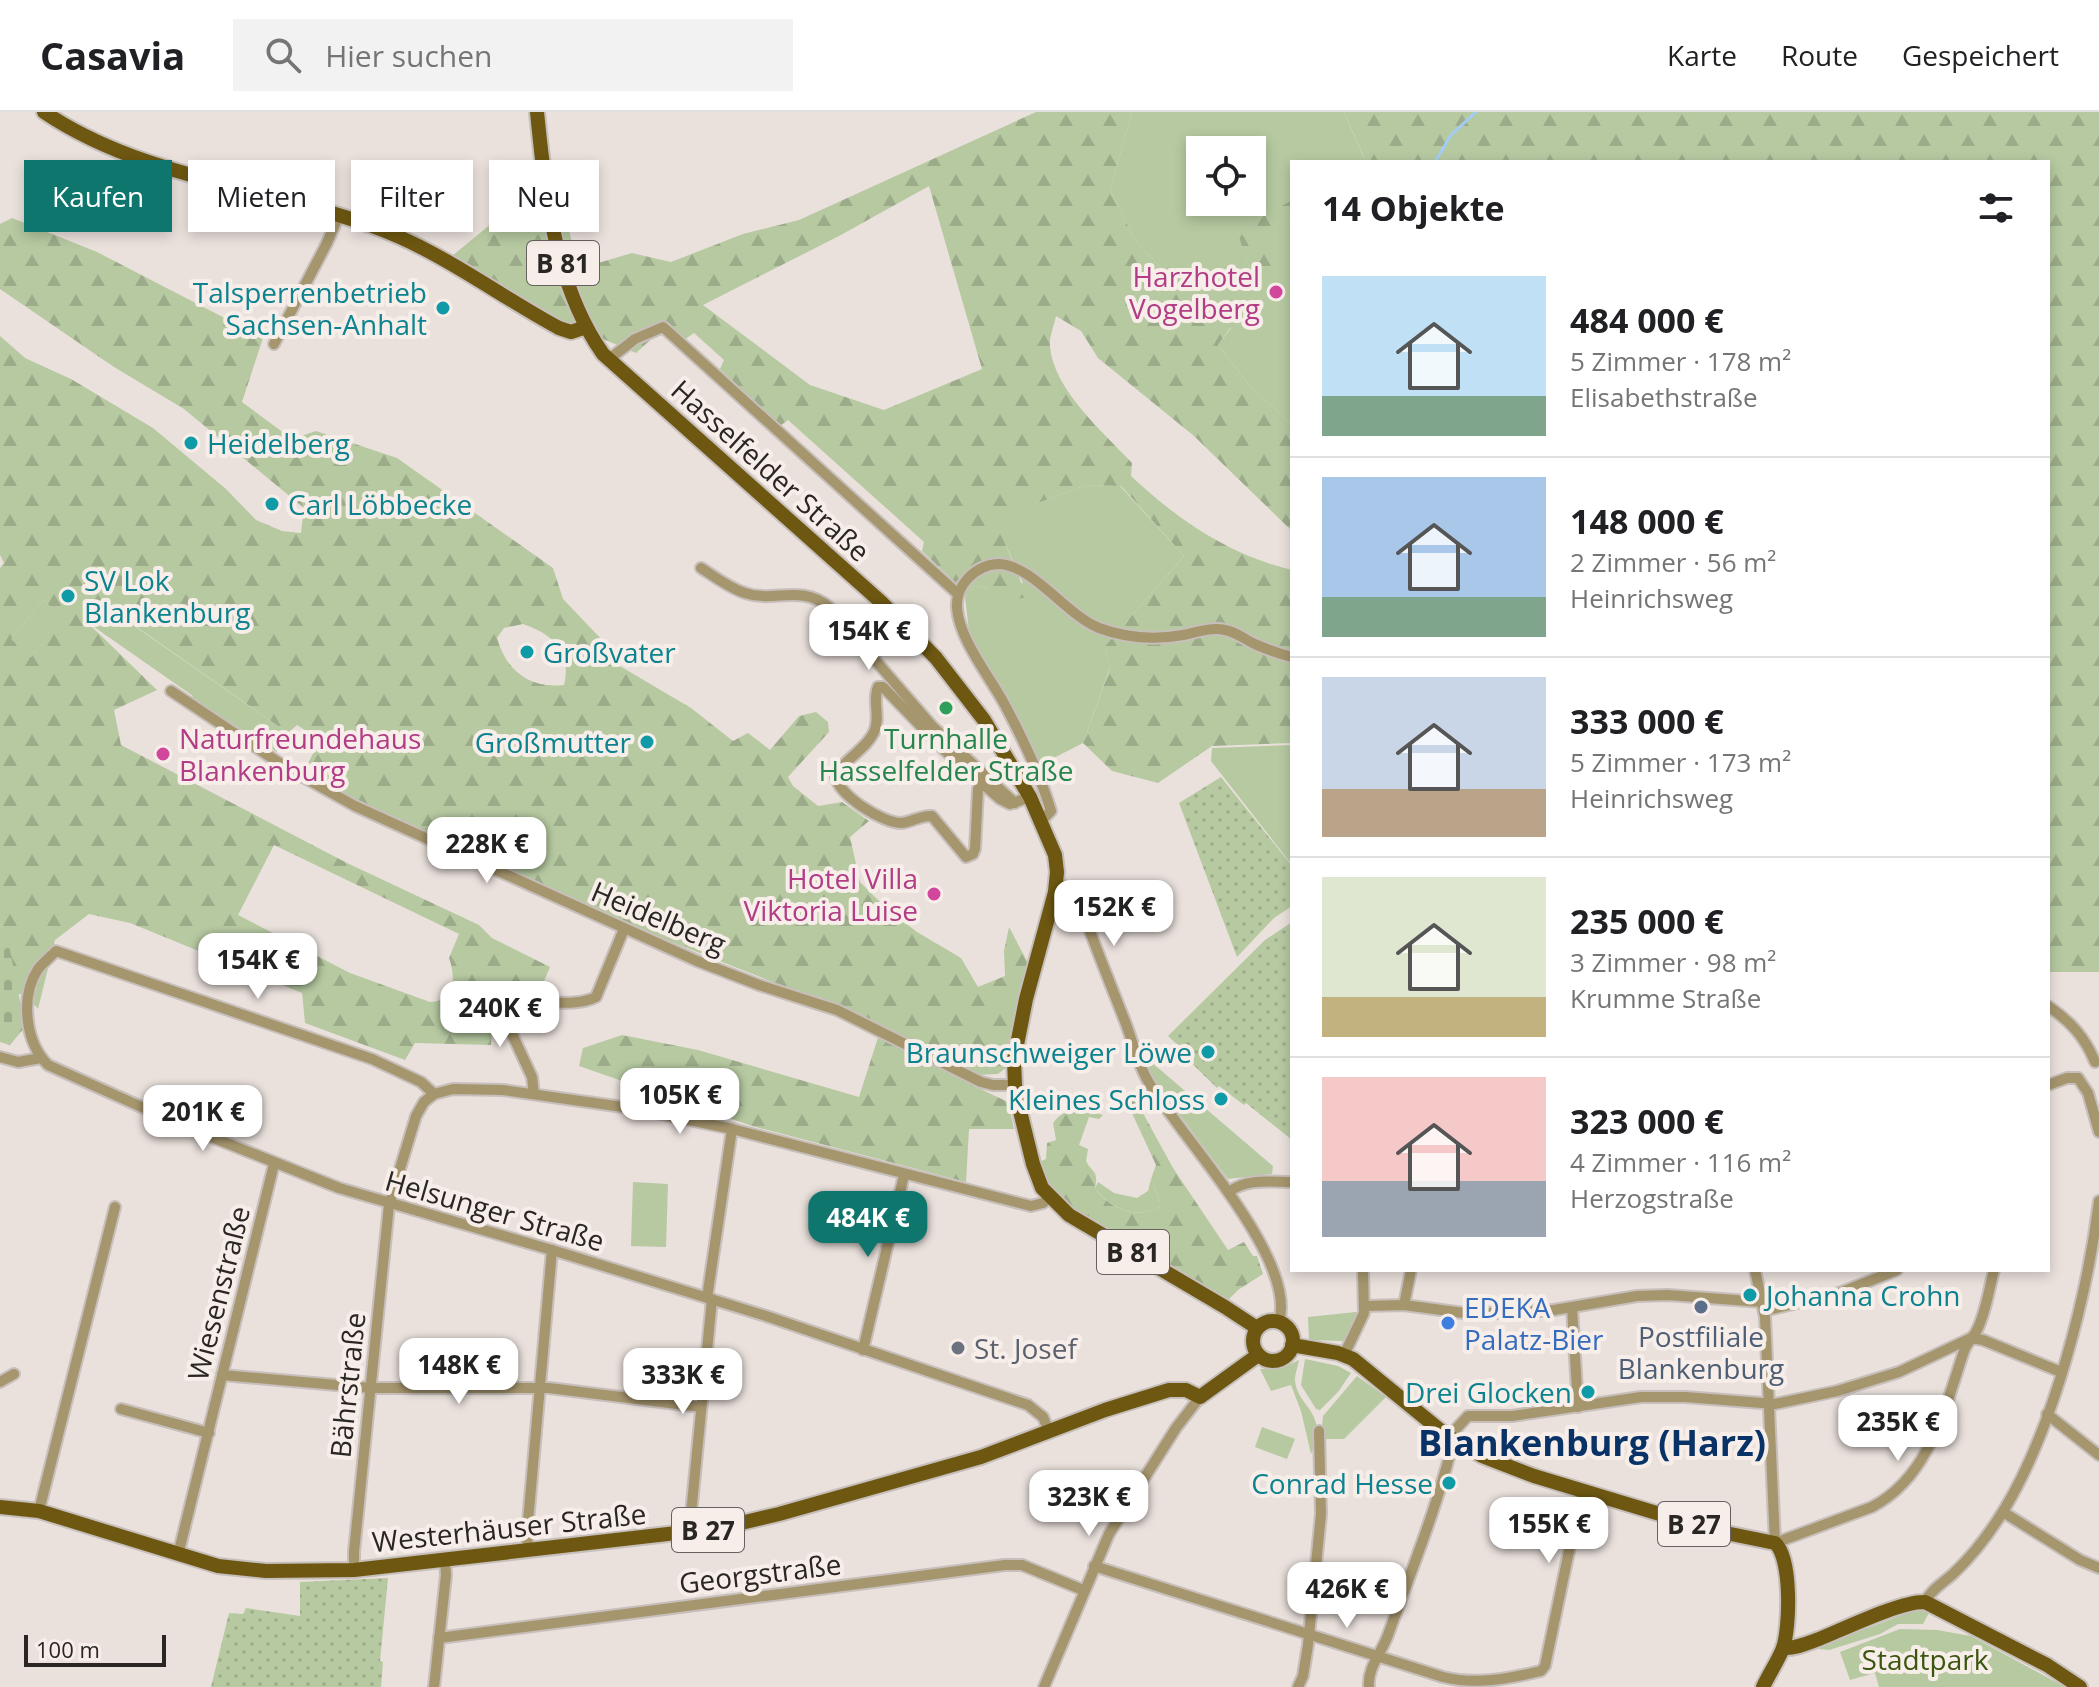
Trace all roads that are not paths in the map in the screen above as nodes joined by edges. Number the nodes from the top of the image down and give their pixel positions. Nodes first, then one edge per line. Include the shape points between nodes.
1 (44, 112) edge
2 (537, 112) edge
3 (339, 215) junction
4 (586, 327) junction
5 (274, 344) dead end
6 (608, 360) junction
7 (701, 568) dead end
8 (958, 594) junction
9 (1290, 656) edge
10 (171, 691) dead end
11 (982, 785) junction
12 (1022, 800) junction
13 (1041, 821) junction
14 (1056, 884) junction
15 (624, 929) junction
16 (2050, 1007) edge
17 (0, 1057) edge
18 (41, 1058) junction
19 (2097, 1061) edge
20 (2078, 1078) junction
21 (1015, 1085) junction
22 (2050, 1085) edge
23 (434, 1094) junction
24 (534, 1094) junction
25 (732, 1129) junction
26 (2099, 1132) edge
27 (274, 1164) junction
28 (904, 1175) junction
29 (1290, 1182) edge
30 (1229, 1192) junction
31 (1050, 1197) junction
32 (2099, 1201) edge
33 (389, 1205) junction
34 (115, 1207) dead end
35 (552, 1250) junction
36 (1363, 1272) edge
37 (1411, 1272) edge
38 (1755, 1272) edge
39 (1892, 1272) edge
40 (1993, 1272) edge
41 (710, 1299) junction
42 (1404, 1305) junction
43 (1365, 1306) junction
44 (1572, 1307) junction
45 (1763, 1307) junction
46 (1279, 1322) junction
47 (1257, 1328) junction
48 (1971, 1338) junction
49 (1292, 1345) junction
50 (863, 1350) junction
51 (1258, 1355) junction
52 (1344, 1355) junction
53 (2061, 1372) junction
54 (14, 1374) dead end
55 (222, 1375) junction
56 (0, 1382) edge
57 (371, 1388) junction
58 (540, 1389) junction
59 (1200, 1397) junction
60 (1769, 1404) junction
61 (701, 1407) junction
62 (1578, 1407) junction
63 (121, 1409) dead end
64 (2047, 1414) junction
65 (1049, 1431) junction
66 (1319, 1431) dead end
67 (209, 1433) junction
68 (1454, 1441) junction
69 (2099, 1455) edge
70 (1582, 1489) junction
71 (0, 1507) edge
72 (39, 1511) junction
73 (2003, 1512) junction
74 (692, 1532) junction
75 (1775, 1543) junction
76 (528, 1551) junction
77 (178, 1555) junction
78 (445, 1560) junction
79 (1094, 1566) junction
80 (2099, 1568) edge
81 (354, 1570) junction
82 (1083, 1590) junction
83 (1925, 1602) junction
84 (1309, 1636) junction
85 (439, 1638) junction
86 (1783, 1648) junction
87 (1377, 1657) junction
88 (434, 1687) edge
89 (1044, 1687) edge
90 (1298, 1687) edge
91 (1369, 1687) edge
92 (1763, 1687) edge
93 (2080, 1687) edge

1 - 3 main road via 125,154
2 - 4 main road, Hasselfelder Straße / B 81 via 556,238
3 - 4 main road via 420,246 559,328 571,332
3 - 5 street
4 - 6 main road, Hasselfelder Straße / B 81
6 - 8 street, Hasselfelder Straße via 635,339 663,327
6 - 12 main road, Hasselfelder Straße / B 81 via 919,639 984,720
7 - 12 street via 743,593 818,598 933,727
8 - 9 street via 965,580 982,568 1011,566 1083,621 1112,632 1162,638 1224,629
8 - 13 street via 965,633 1045,790 1051,811
10 - 15 street, Heidelberg via 355,806
11 - 11 street via 883,687 875,693 874,734 836,777 852,801 894,822 932,816 966,857 975,849
11 - 12 street via 1006,803
12 - 13 main road, Hasselfelder Straße / B 81
13 - 14 main road, Hasselfelder Straße / B 81 via 1055,855
14 - 21 main road, Hasselfelder Straße / B 81 via 1017,1037
14 - 30 street via 1068,887 1078,899 1148,1081
15 - 21 street, Heidelberg via 759,985 837,1010 981,1082
15 - 24 street via 596,997 500,1008 532,1077
16 - 19 street via 2069,1021
17 - 18 street via 18,1062
18 - 23 street via 26,1016 28,992 38,970 56,951 372,1059 421,1082
18 - 27 street, Helsunger Straße
19 - 20 street
20 - 22 street
20 - 26 street
21 - 31 main road, Hasselfelder Straße / B 81 via 1033,1164
23 - 24 street via 453,1089
23 - 33 street, Bährstraße via 416,1116
24 - 25 street
25 - 28 street
25 - 41 street
27 - 33 street, Helsunger Straße
27 - 55 street, Wiesenstraße
28 - 31 street via 1031,1206
28 - 50 street
29 - 30 street via 1249,1183
30 - 46 street via 1277,1283 1283,1304
31 - 47 main road, Hasselfelder Straße / B 81 via 1063,1211
32 - 53 street via 2090,1261
33 - 35 street, Helsunger Straße
33 - 57 street, Bährstraße
34 - 72 street
35 - 41 street, Helsunger Straße
35 - 58 street
36 - 43 street
37 - 42 street
38 - 45 street
39 - 45 street via 1842,1292
40 - 48 street
41 - 50 street, Helsunger Straße
41 - 61 street
42 - 43 street
42 - 44 street via 1464,1313
43 - 52 street
44 - 45 street via 1668,1295
44 - 62 street
45 - 60 street
46 - 47 main road
46 - 49 main road via 1289,1330
47 - 51 main road via 1252,1340
48 - 53 street
48 - 60 street via 1899,1372
48 - 75 street via 1930,1445 1905,1483 1872,1507
49 - 51 main road via 1278,1361
49 - 52 main road, B 27
50 - 65 street, Helsunger Straße via 1028,1405 1043,1417
51 - 59 main road
52 - 68 main road, B 27
53 - 64 street
54 - 56 street
55 - 57 street
55 - 67 street, Wiesenstraße
57 - 58 street
57 - 81 street, Bährstraße
58 - 61 street
58 - 76 street
59 - 65 main road, Westerhäuser Straße / B 27 via 1169,1390
59 - 79 street via 1132,1497
60 - 62 street via 1641,1397
60 - 75 street
61 - 74 street
62 - 68 street via 1512,1416 1475,1414 1463,1419
63 - 67 street
64 - 69 street
64 - 73 street
65 - 74 main road, Westerhäuser Straße / B 27 via 981,1457 837,1498
66 - 84 street via 1321,1514
67 - 77 street, Wiesenstraße
68 - 70 main road, B 27 via 1520,1471
68 - 87 street
70 - 75 main road, B 27 via 1716,1531
70 - 87 street via 1541,1671 1461,1681
71 - 72 main road, Westerhäuser Straße / B 27
72 - 77 main road, Westerhäuser Straße / B 27
73 - 80 street
73 - 83 street
74 - 76 main road, Westerhäuser Straße / B 27
75 - 86 main road via 1786,1572
76 - 78 main road, Westerhäuser Straße / B 27
77 - 81 main road, Westerhäuser Straße / B 27 via 245,1570
78 - 81 main road, Westerhäuser Straße / B 27
78 - 85 street
79 - 82 street
79 - 84 street
82 - 85 street, Georgstraße via 1022,1565 1005,1565
82 - 89 street
83 - 86 main road
83 - 93 main road
84 - 87 street
84 - 90 street
85 - 88 street
86 - 92 main road
87 - 91 street

